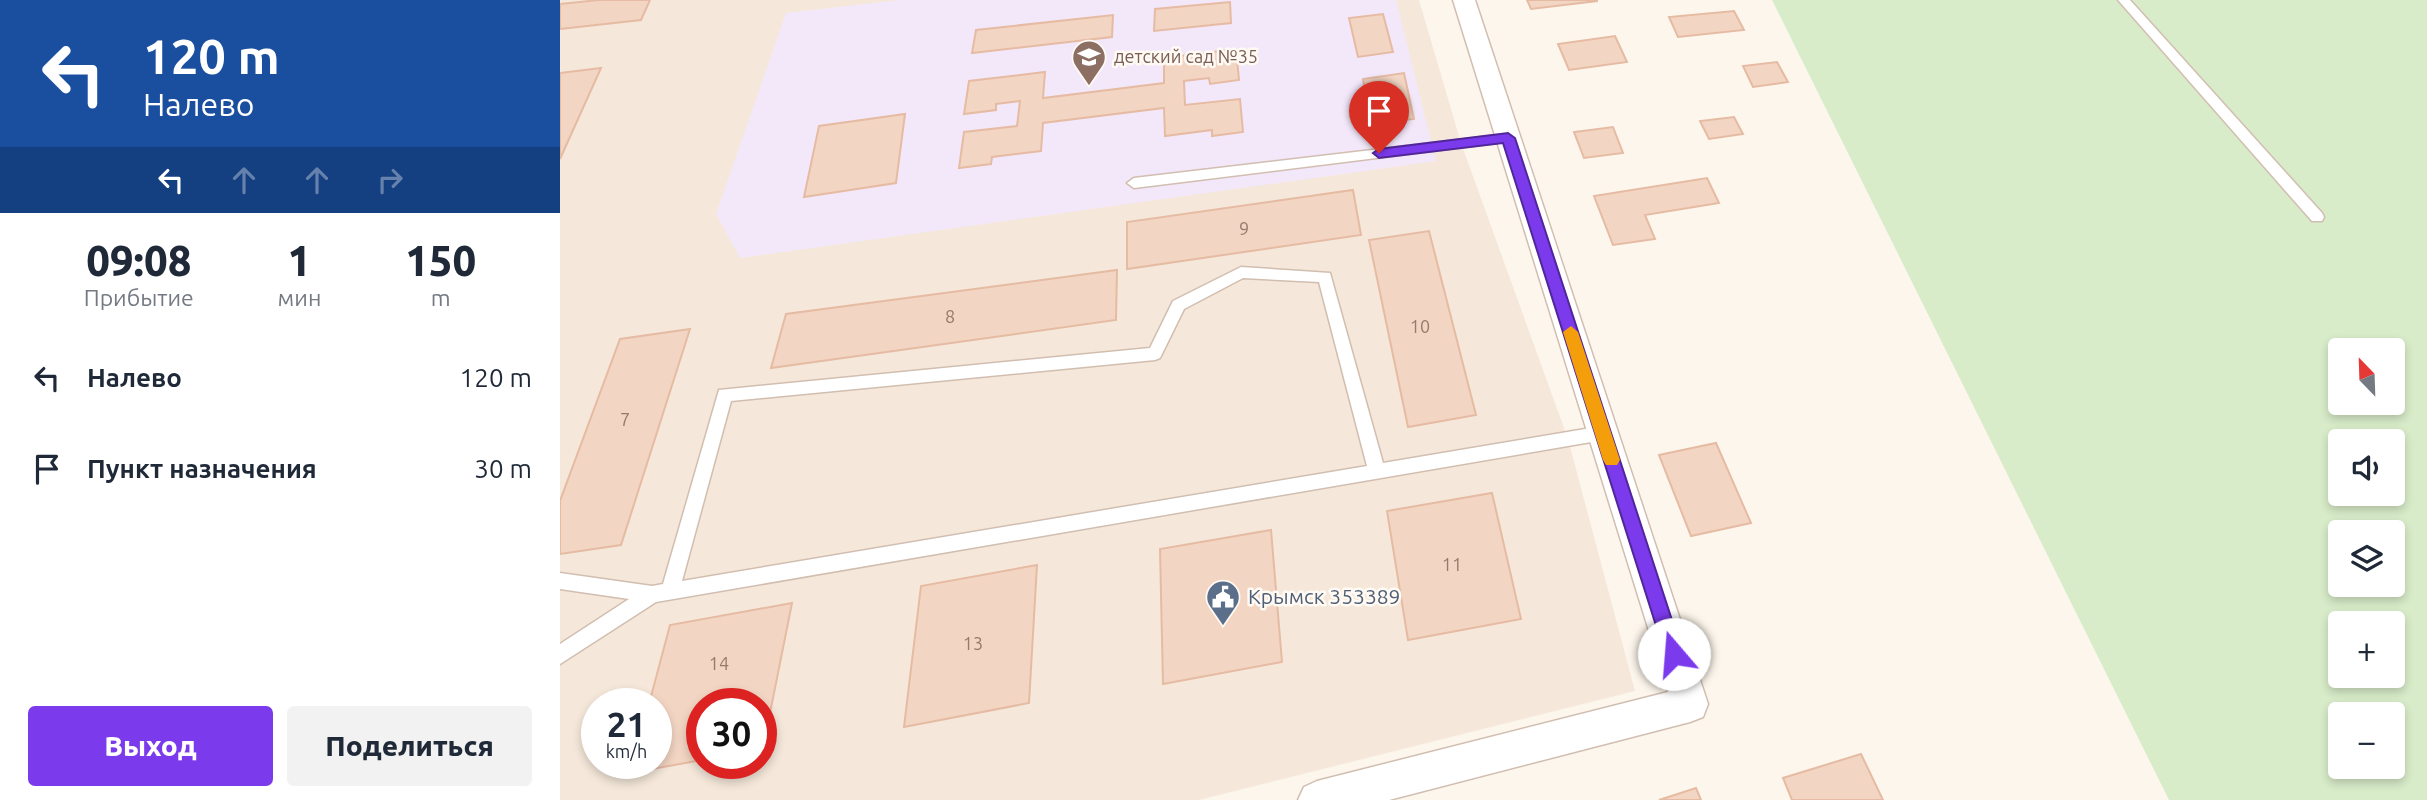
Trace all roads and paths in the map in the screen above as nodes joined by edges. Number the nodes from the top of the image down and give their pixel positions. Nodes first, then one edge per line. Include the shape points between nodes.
1 (1464, 0) edge
2 (2124, 0) edge
3 (1508, 138) junction
4 (1134, 183) dead end
5 (2317, 217) dead end
6 (1603, 433) junction
7 (1377, 472) junction
8 (560, 581) edge
9 (661, 592) junction
10 (560, 656) edge
11 (1322, 799) edge

1 - 3 street
2 - 5 lane
3 - 4 lane
3 - 6 street
6 - 7 lane
6 - 11 street via 1690,704
7 - 9 lane
7 - 9 lane via 1325,277 1241,272 1178,305 1154,354 725,395
8 - 9 lane
9 - 10 lane

